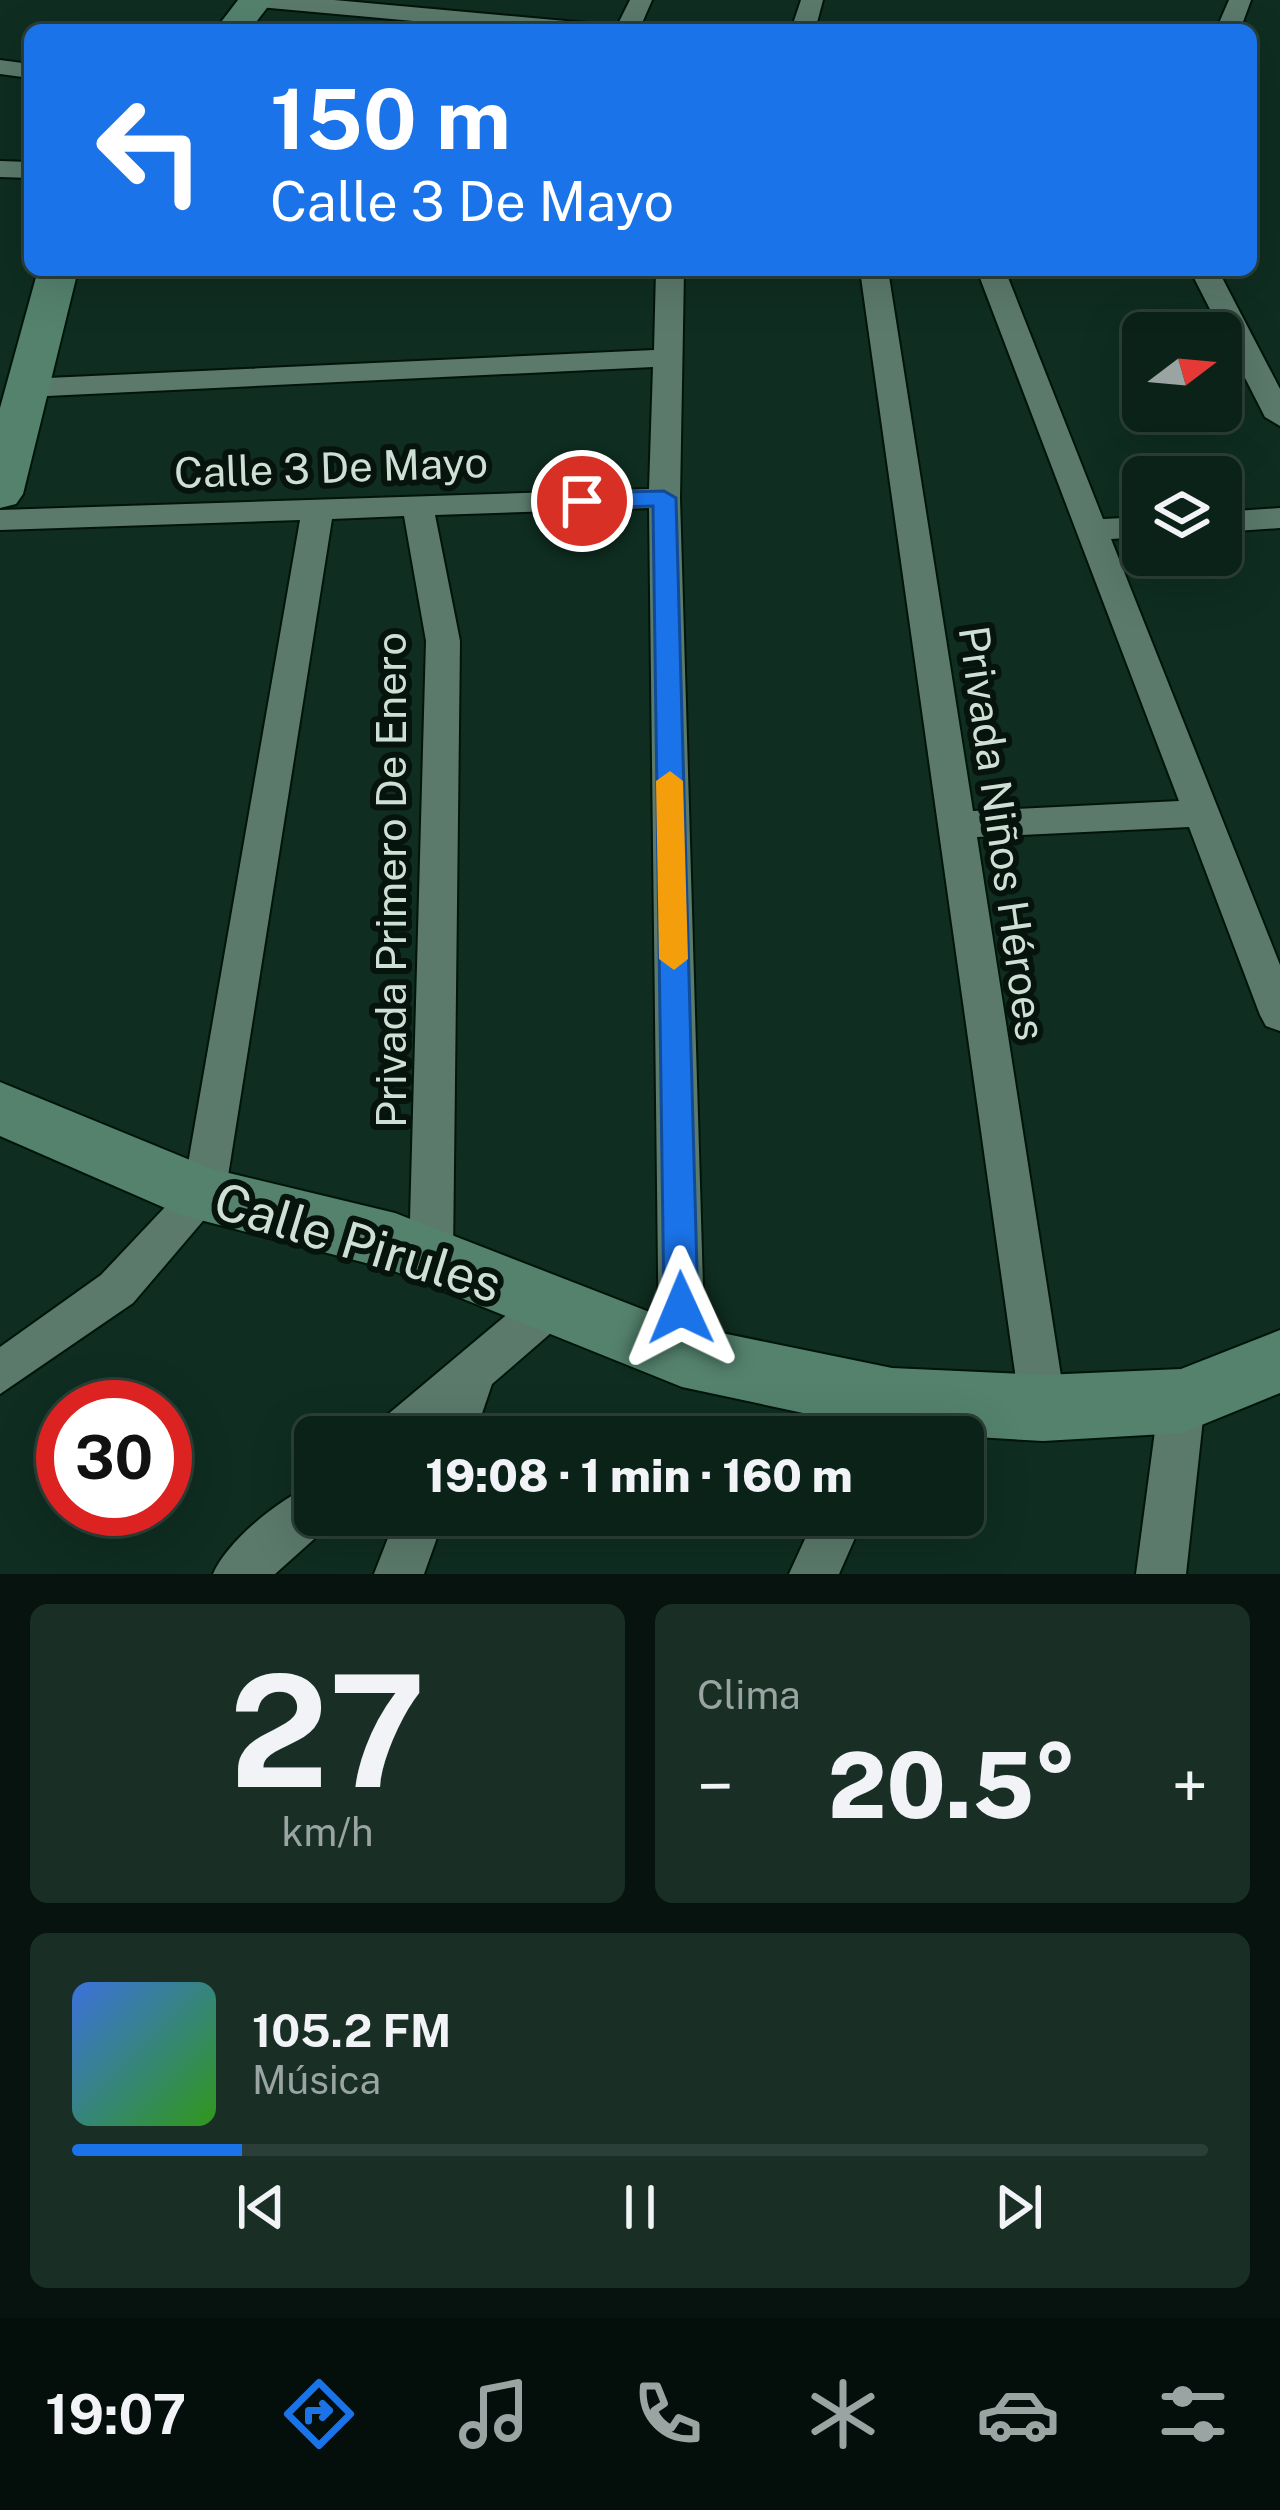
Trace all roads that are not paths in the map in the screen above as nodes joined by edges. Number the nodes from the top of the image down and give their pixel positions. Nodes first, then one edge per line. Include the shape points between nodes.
1 (257, 0) edge
2 (237, 24) edge
3 (522, 24) edge
4 (56, 276) edge
5 (670, 276) edge
6 (875, 276) edge
7 (993, 276) edge
8 (1207, 276) edge
9 (664, 358) junction
10 (26, 388) junction
11 (1280, 417) edge
12 (0, 494) edge
13 (664, 498) junction
14 (418, 506) junction
15 (319, 509) junction
16 (1280, 518) edge
17 (0, 520) edge
18 (1242, 521) edge
19 (1122, 528) edge
20 (1092, 530) junction
21 (1202, 813) junction
22 (956, 825) junction
23 (1280, 1015) edge
24 (0, 1108) edge
25 (204, 1196) junction
26 (431, 1256) junction
27 (551, 1305) junction
28 (682, 1356) junction
29 (1280, 1361) edge
30 (474, 1370) junction
31 (0, 1372) edge
32 (1182, 1401) junction
33 (1042, 1408) junction
34 (421, 1416) edge
35 (458, 1416) edge
36 (874, 1416) edge
37 (927, 1416) edge
38 (294, 1526) edge
39 (413, 1536) edge
40 (831, 1536) edge
41 (238, 1574) edge
42 (399, 1574) edge
43 (814, 1574) edge
44 (1161, 1574) edge

1 - 2 street
1 - 3 street
4 - 10 street
5 - 9 street
6 - 22 street, Privada Niños Héroes
7 - 20 street
8 - 11 street
9 - 10 street
9 - 13 street
10 - 12 street
13 - 14 street, Calle 3 De Mayo
13 - 28 street
14 - 15 street, Calle 3 De Mayo
14 - 26 street, Privada Primero De Enero via 443,641
15 - 17 street, Calle 3 De Mayo
15 - 25 street
16 - 18 street
19 - 20 street
20 - 21 street
21 - 22 street
21 - 23 street
22 - 33 street, Privada Niños Héroes
24 - 25 street, Calle Pirules
25 - 26 street, Calle Pirules
25 - 31 street via 117,1289
26 - 27 street, Calle Pirules
27 - 28 street, Calle Pirules
27 - 30 street
28 - 36 street, Calle Pirules
29 - 32 street, Calle Pirules
30 - 34 street
30 - 35 street
32 - 33 street, Calle Pirules
32 - 44 street
33 - 37 street, Calle Pirules
38 - 41 street
39 - 42 street
40 - 43 street

